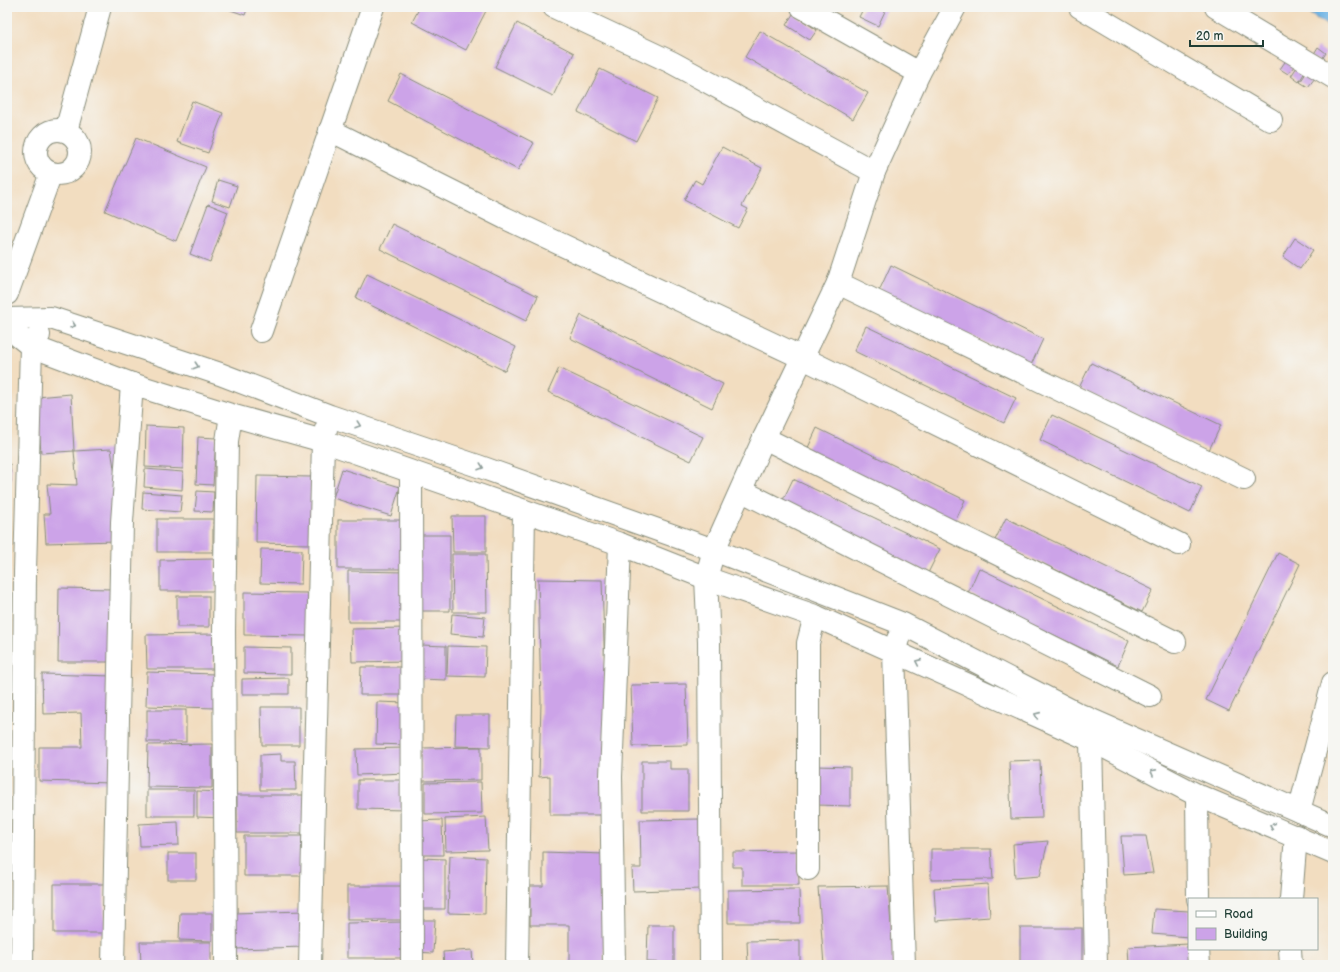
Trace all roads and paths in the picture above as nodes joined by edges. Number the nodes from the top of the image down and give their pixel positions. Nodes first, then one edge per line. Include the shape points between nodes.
1 (100, 7) edge
2 (373, 7) edge
3 (554, 7) edge
4 (802, 7) edge
5 (955, 7) edge
6 (1080, 7) edge
7 (1216, 7) edge
8 (919, 73) junction
9 (1333, 77) edge
10 (1271, 120) dead end
11 (330, 130) junction
12 (66, 131) junction
13 (874, 172) junction
14 (51, 173) junction
15 (838, 283) junction
16 (7, 294) edge
17 (51, 318) junction
18 (7, 320) edge
19 (7, 327) edge
20 (261, 331) dead end
21 (31, 346) junction
22 (803, 358) junction
23 (132, 384) junction
24 (232, 415) junction
25 (330, 416) junction
26 (764, 438) junction
27 (323, 441) junction
28 (412, 472) junction
29 (1244, 478) dead end
30 (742, 491) junction
31 (524, 511) junction
32 (620, 544) junction
33 (1180, 544) dead end
34 (714, 550) junction
35 (706, 578) junction
36 (815, 616) junction
37 (903, 624) junction
38 (1175, 642) dead end
39 (894, 652) junction
40 (1333, 683) edge
41 (1150, 696) dead end
42 (1091, 740) junction
43 (1197, 795) junction
44 (1299, 811) junction
45 (1333, 826) edge
46 (1296, 836) junction
47 (1333, 853) edge
48 (808, 869) dead end
49 (1198, 898) edge
50 (1291, 898) edge
51 (1198, 950) edge
52 (1290, 950) edge
53 (22, 965) edge
54 (113, 965) edge
55 (226, 965) edge
56 (310, 965) edge
57 (412, 965) edge
58 (517, 965) edge
59 (614, 965) edge
60 (711, 965) edge
61 (904, 965) edge
62 (1096, 965) edge
63 (1198, 965) edge
64 (1291, 965) edge

1 - 12 street
2 - 11 street
3 - 13 street via 671,62
4 - 8 street
5 - 8 street
6 - 10 street
7 - 9 street
8 - 13 street
11 - 20 street
11 - 22 street via 505,218
12 - 14 street via 73,135 80,148 77,163 66,173
12 - 14 street via 52,130 40,138 37,145 37,159 40,165
13 - 15 street
14 - 16 street
15 - 22 street
15 - 29 street
17 - 18 street
17 - 21 street
17 -> 25 street via 220,374
19 - 21 street
21 - 23 street
21 - 53 street via 25,572
22 - 26 street
22 - 33 street
23 - 24 street
23 - 54 street via 122,522
24 - 27 street
24 - 55 street via 227,441 224,631
25 - 27 street
25 -> 34 street
26 - 30 street
26 - 38 street
27 - 28 street
27 - 56 street
28 - 31 street
28 - 57 street
30 - 34 street
30 - 41 street
31 - 32 street
31 - 58 street
32 - 35 street
32 - 59 street via 611,777
34 - 35 street
34 - 37 street
35 - 36 street
35 - 60 street via 709,650
36 - 39 street
36 - 48 street via 808,643
37 - 39 street
37 - 44 street via 1078,714
42 -> 39 street
39 - 61 street
40 - 44 street
43 -> 42 street
42 - 62 street
46 -> 43 street
43 - 49 street
44 - 45 street
46 - 47 street
46 - 50 street
51 - 63 street
52 - 64 street

